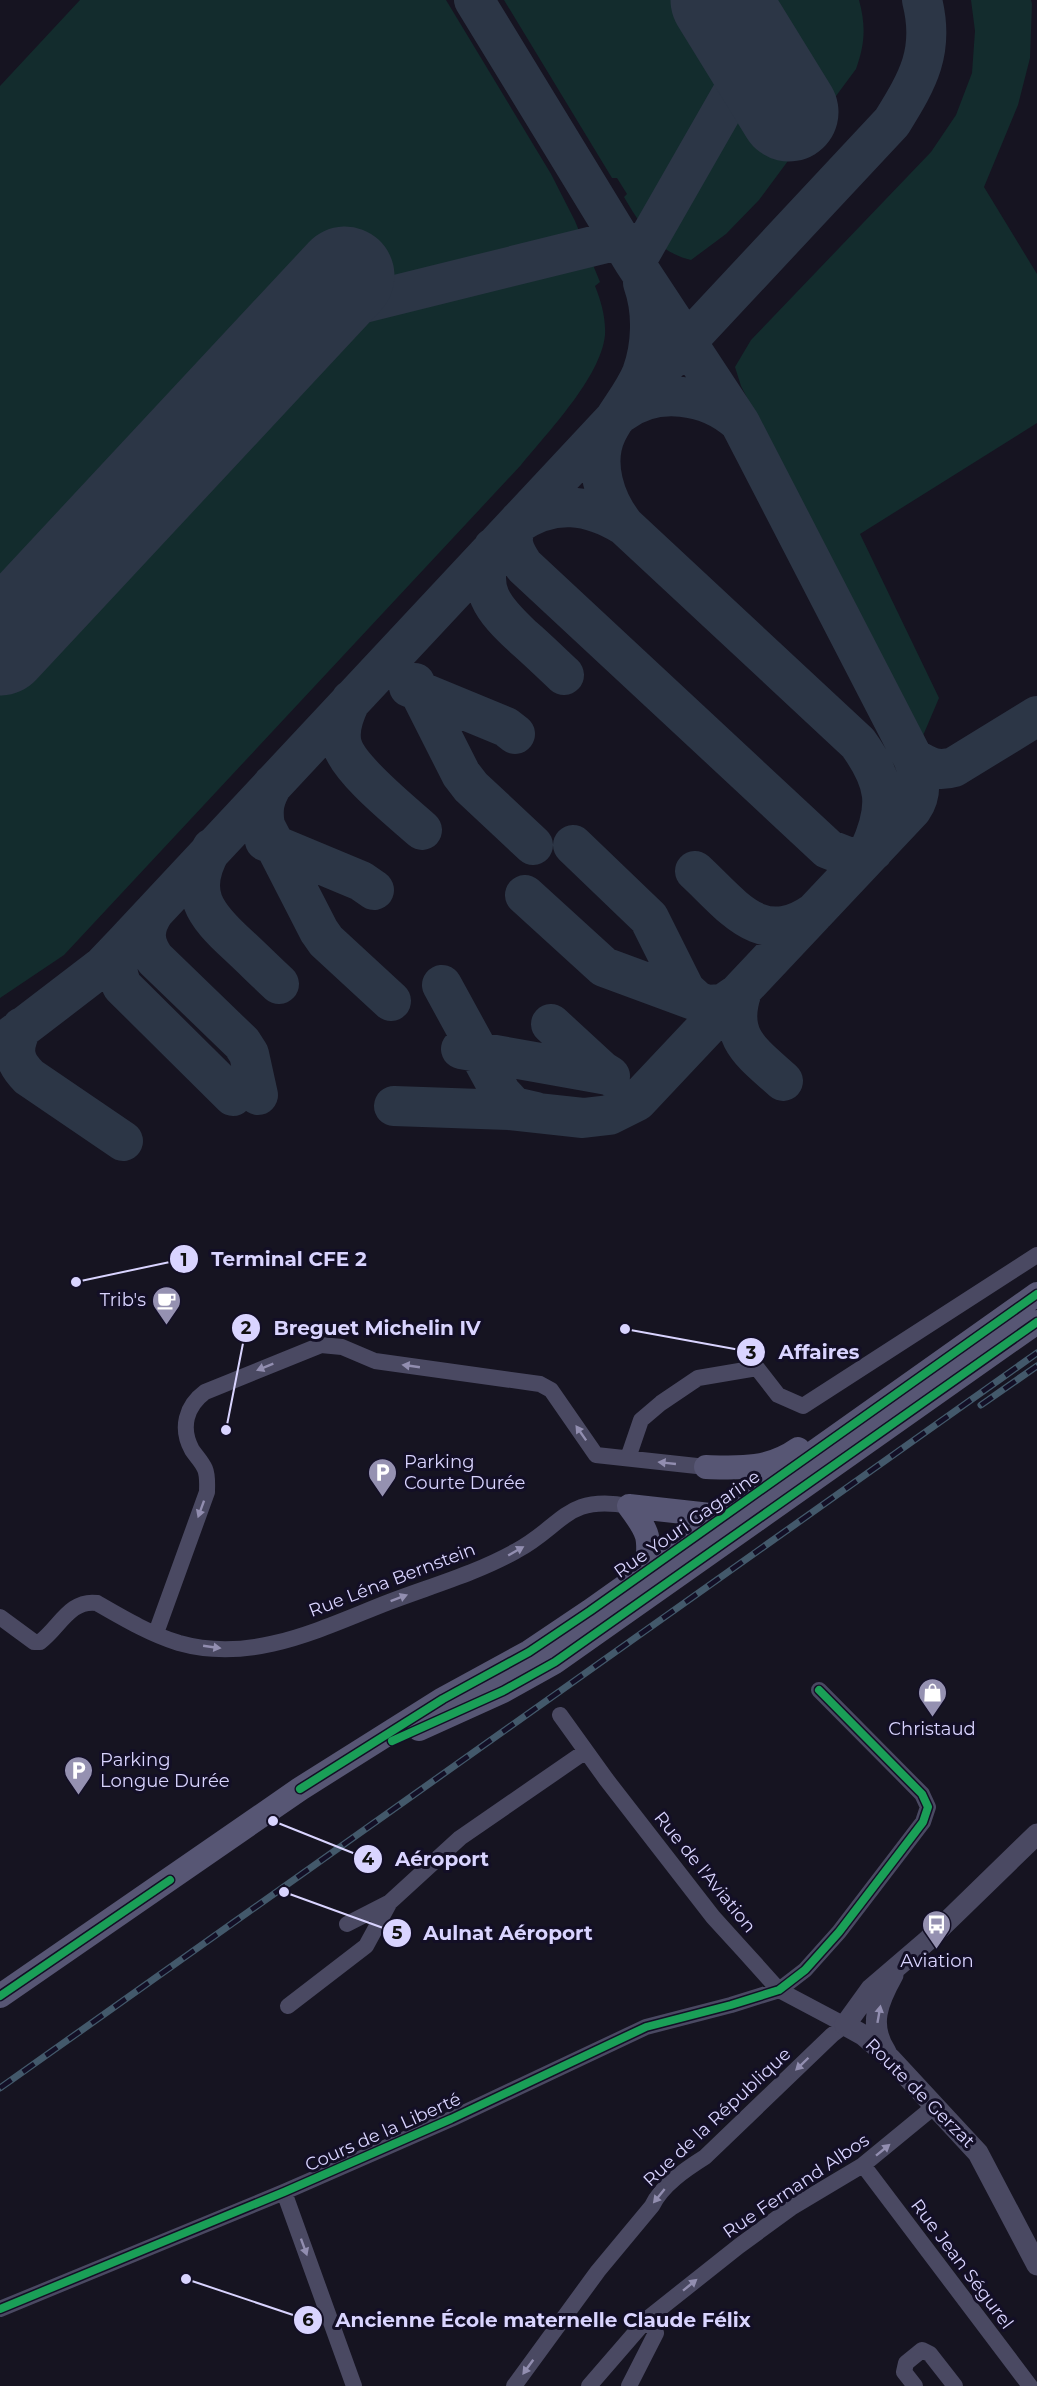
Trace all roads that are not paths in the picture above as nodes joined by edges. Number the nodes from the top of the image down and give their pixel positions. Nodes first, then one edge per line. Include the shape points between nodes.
1 (1037, 1255) edge
2 (1037, 1293) edge
3 (1037, 1322) edge
4 (628, 1458) junction
5 (706, 1467) junction
6 (629, 1506) junction
7 (766, 1513) junction
8 (730, 1514) junction
9 (647, 1571) junction
10 (0, 1617) edge
11 (156, 1633) junction
12 (591, 1636) junction
13 (819, 1690) dead end
14 (560, 1715) dead end
15 (586, 1751) junction
16 (344, 1763) junction
17 (1037, 1834) edge
18 (390, 1902) junction
19 (347, 1924) dead end
20 (896, 1970) junction
21 (779, 1990) junction
22 (0, 1996) edge
23 (288, 2006) dead end
24 (845, 2025) junction
25 (890, 2058) junction
26 (936, 2105) junction
27 (863, 2165) junction
28 (284, 2192) junction
29 (1037, 2265) edge
30 (0, 2309) edge
31 (647, 2319) junction
32 (354, 2386) edge
33 (514, 2386) edge
34 (589, 2386) edge
35 (629, 2386) edge
36 (915, 2386) edge
37 (955, 2386) edge
38 (1030, 2386) edge

1 - 4 street via 803,1406 778,1395 757,1368 698,1378 646,1414 638,1425
2 - 5 main road via 986,1318 785,1458 750,1468
2 - 8 main road, Rue Youri Gagarine
3 - 7 main road, Rue Youri Gagarine
5 -> 4 street
4 -> 11 street via 596,1455 551,1390 540,1384 375,1361 342,1347 319,1346 205,1392 195,1400 185,1425 187,1439 205,1469 207,1492
5 - 8 main road via 725,1479 734,1491
6 - 8 main road
6 - 9 main road via 650,1540
11 -> 6 street, Rue Léna Bernstein via 180,1643 227,1649 256,1648 293,1639 518,1551 578,1508 604,1503
7 - 8 main road
7 - 12 main road, Rue Youri Gagarine
8 - 9 main road, Rue Youri Gagarine
8 - 12 main road via 729,1525 688,1564 602,1624
9 - 16 main road, Rue Youri Gagarine via 529,1652 443,1699
10 - 11 street, Rue Léna Bernstein via 34,1642 40,1642 72,1609 89,1602
12 - 16 main road, Rue Youri Gagarine via 533,1676
13 - 21 street via 922,1794 927,1807 923,1822 839,1932 805,1970
14 - 15 street, Rue de l'Aviation
15 - 18 street via 460,1838
15 - 21 street, Rue de l'Aviation via 713,1917
16 - 22 main road, Rue Youri Gagarine via 300,1789
17 - 20 street
18 - 19 street
18 - 23 street via 366,1946
20 - 24 street via 871,1989
25 -> 20 street via 877,2038 876,2015
21 - 24 street, Rue de l'Aviation
21 - 28 street, Cours de la Liberté via 646,2027
24 - 25 street, Route de Gerzat
24 -> 33 street, Rue de la République via 705,2157 656,2197
25 - 26 street, Route de Gerzat
27 -> 26 street, Rue Fernand Albos
26 - 29 street, Route de Gerzat via 978,2153
31 -> 27 street, Rue Fernand Albos via 791,2208
27 - 38 street, Rue Jean Ségurel
28 - 30 street, Cours de la Liberté
28 -> 32 street
31 - 34 street, Rue Fernand Albos
31 - 35 street via 656,2333
36 - 37 street via 904,2372 906,2363 922,2350 930,2354

